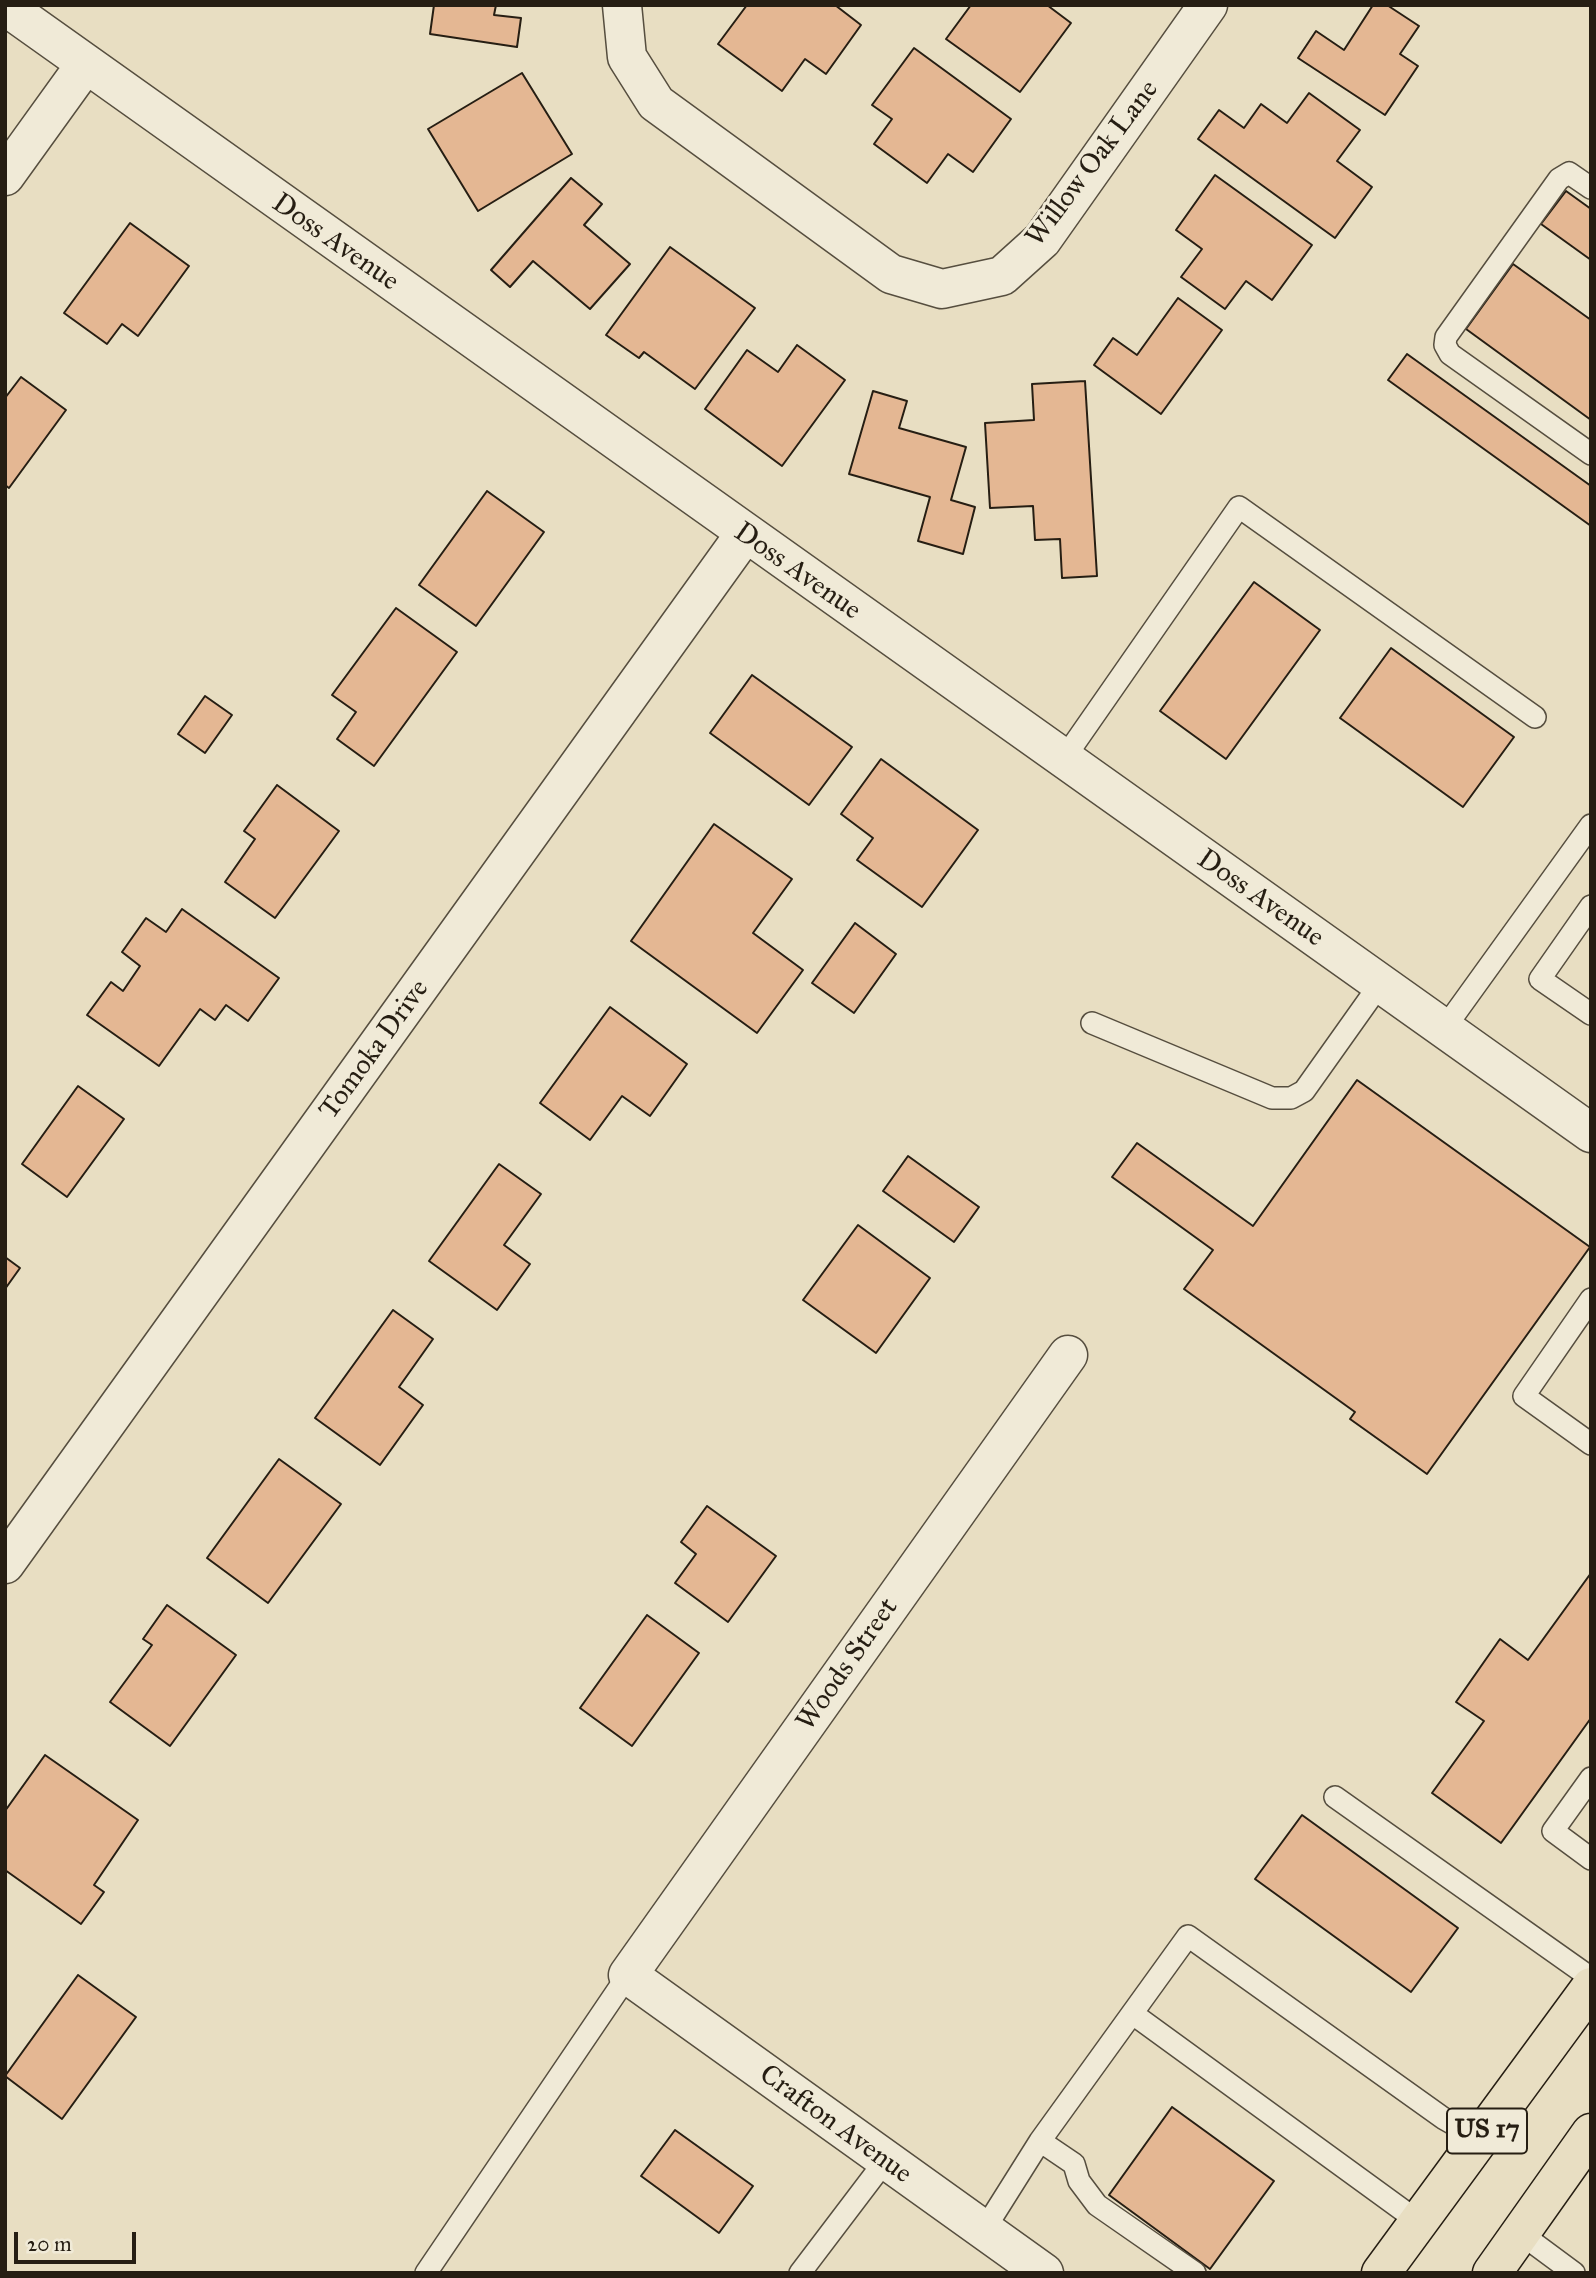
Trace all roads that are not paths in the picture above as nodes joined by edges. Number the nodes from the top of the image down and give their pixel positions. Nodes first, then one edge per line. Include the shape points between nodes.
1 (622, 5) edge
2 (1208, 5) edge
3 (5, 6) edge
4 (85, 65) junction
5 (5, 176) edge
6 (1591, 188) edge
7 (1591, 454) edge
8 (744, 535) junction
9 (1535, 716) dead end
10 (1063, 760) junction
11 (1591, 825) edge
12 (1590, 909) edge
13 (1380, 984) junction
14 (1591, 1014) edge
15 (1092, 1023) dead end
16 (1444, 1029) junction
17 (1591, 1133) edge
18 (1590, 1301) edge
19 (1068, 1355) dead end
20 (1591, 1444) edge
21 (5, 1564) edge
22 (1591, 1778) edge
23 (1335, 1797) dead end
24 (1591, 1859) edge
25 (628, 1975) junction
26 (1591, 1978) edge
27 (1591, 1987) edge
28 (1133, 2014) junction
29 (1591, 2133) edge
30 (1480, 2139) junction
31 (1040, 2141) junction
32 (885, 2161) junction
33 (1419, 2222) junction
34 (984, 2230) junction
35 (1520, 2233) junction
36 (426, 2273) edge
37 (800, 2273) edge
38 (1044, 2273) edge
39 (1195, 2273) edge
40 (1381, 2273) edge
41 (1492, 2273) edge
42 (1574, 2273) edge

1 - 2 street, Willow Oak Lane via 627,57 656,103 891,274 942,289 1002,276 1042,240
3 - 4 street, Doss Avenue
4 - 5 street
4 - 8 street, Doss Avenue
6 - 7 lane via 1569,173 1559,179 1446,337 1445,345 1450,354
8 - 10 street, Doss Avenue
8 - 21 street, Tomoka Drive
9 - 10 lane via 1239,507
10 - 13 street, Doss Avenue
11 - 16 lane
12 - 14 lane via 1540,979
13 - 15 lane via 1304,1091 1291,1098 1272,1098
13 - 16 street, Doss Avenue
16 - 17 street, Doss Avenue
18 - 20 lane via 1524,1396
19 - 25 street, Woods Street
22 - 24 lane via 1553,1831
23 - 26 lane
25 - 32 street, Crafton Avenue
25 - 36 lane
27 - 30 main road, US 17
28 - 30 lane via 1188,1936 1443,2118
28 - 31 lane
28 - 33 lane
29 - 35 main road, US 17
30 - 33 main road, US 17
31 - 34 lane
31 - 39 lane via 1074,2165 1079,2181 1097,2205
32 - 34 street, Crafton Avenue
32 - 37 lane
33 - 40 main road, US 17
34 - 38 street, Crafton Avenue
35 - 41 main road, US 17
35 - 42 lane

